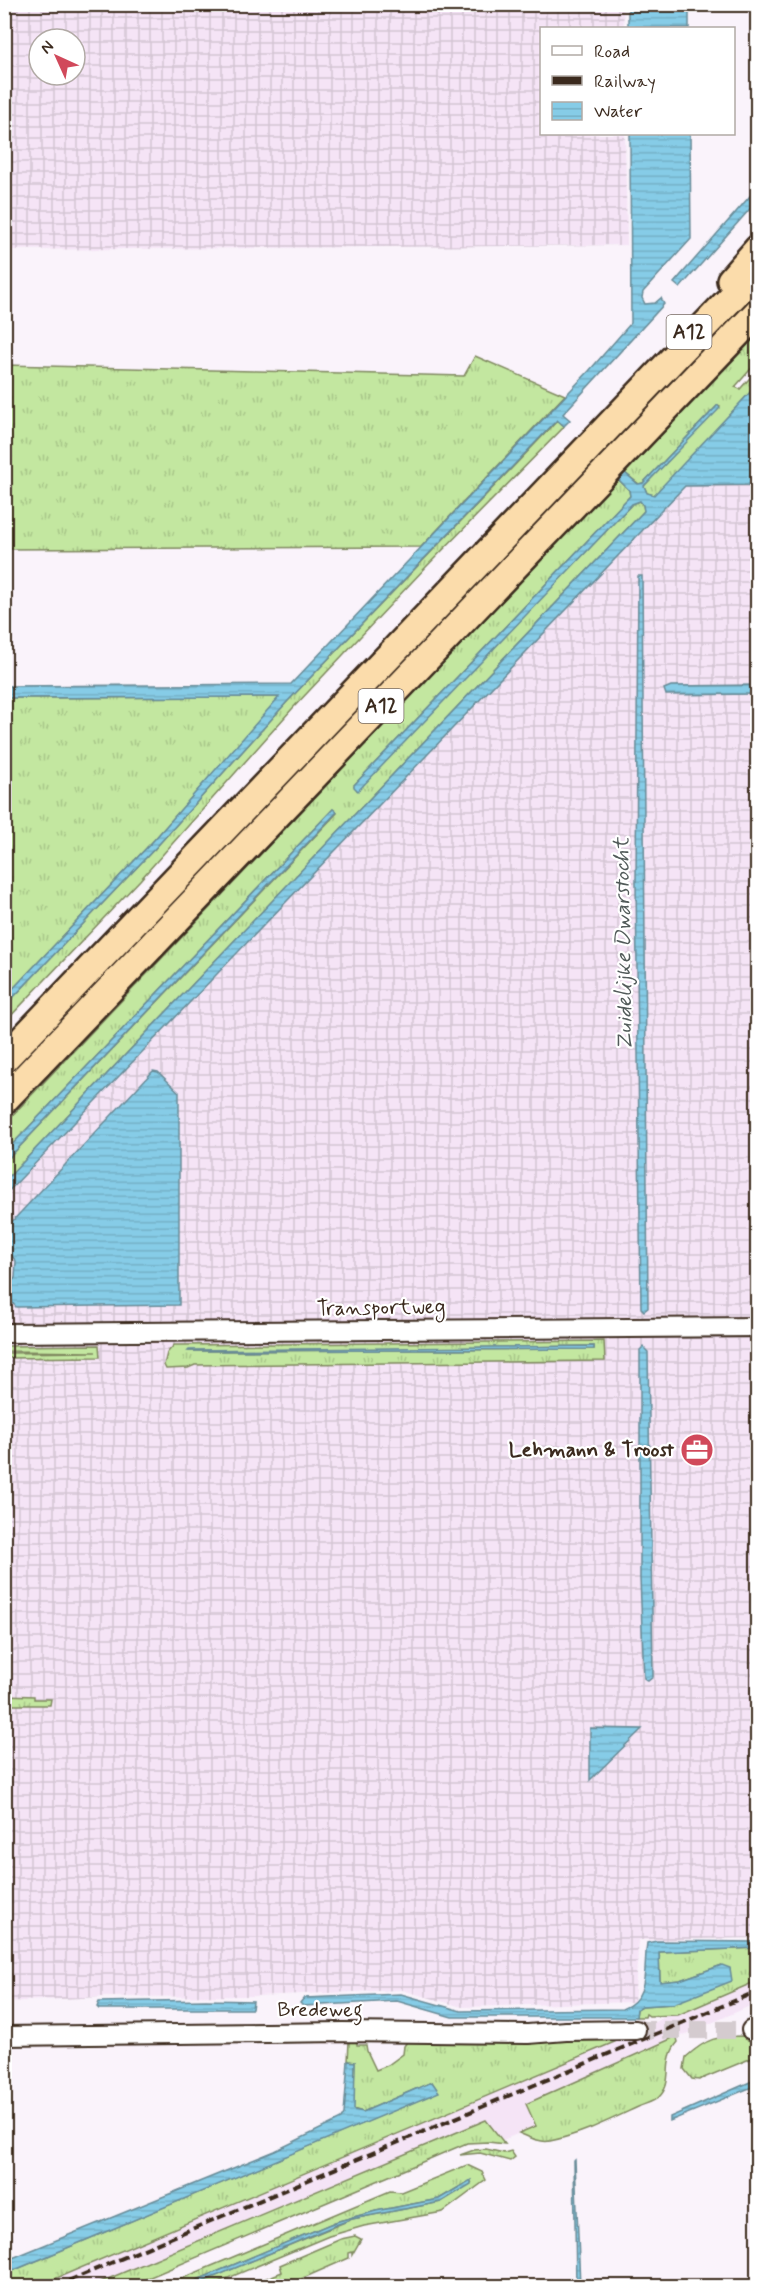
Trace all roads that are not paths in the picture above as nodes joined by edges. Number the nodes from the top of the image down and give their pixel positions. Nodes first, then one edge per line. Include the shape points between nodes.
1 (758, 249) edge
2 (758, 270) edge
3 (758, 312) edge
4 (620, 415) junction
5 (4, 1059) edge
6 (4, 1100) edge
7 (758, 1327) edge
8 (4, 1333) edge
9 (636, 2030) tunnel mouth
10 (4, 2036) edge

1 - 4 highway, A12
2 - 4 highway, A12
3 - 6 highway, A12
4 - 5 highway, A12
7 - 8 street, Transportweg
9 - 10 street, Bredeweg

